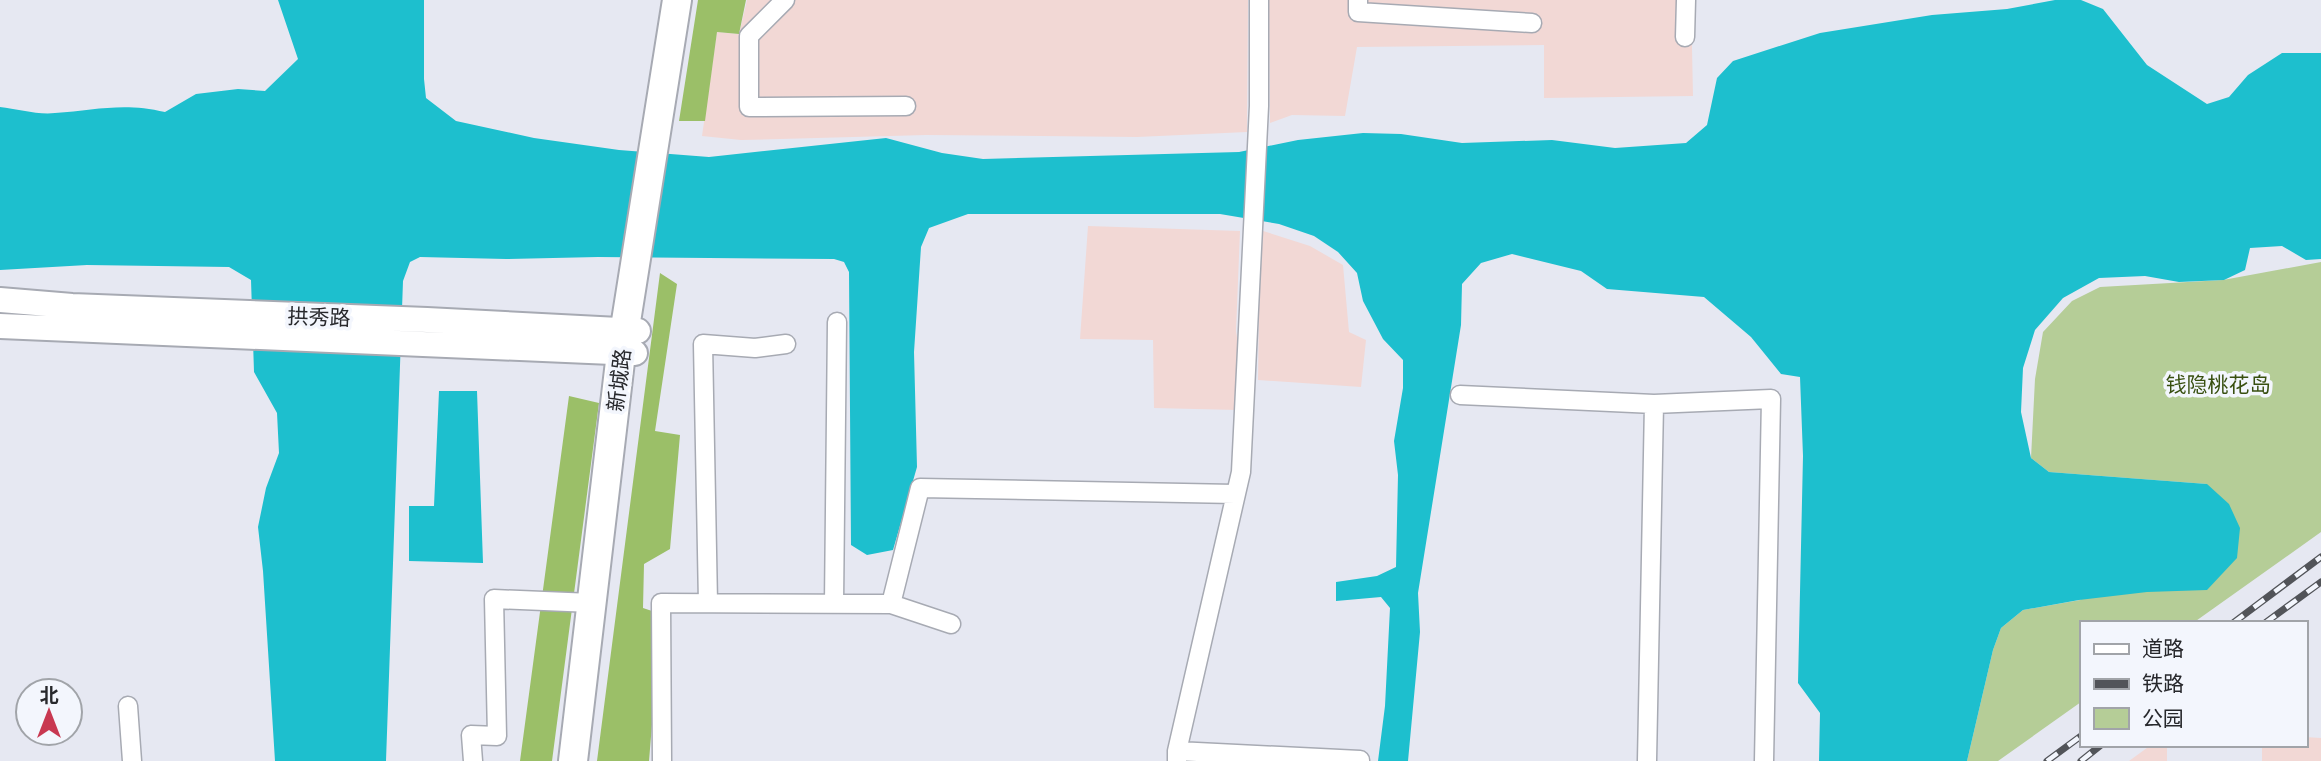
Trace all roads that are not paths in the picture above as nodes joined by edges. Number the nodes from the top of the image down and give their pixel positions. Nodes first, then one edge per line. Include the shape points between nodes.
1 (677, 0) edge
2 (689, 0) edge
3 (785, 0) edge
4 (1259, 0) edge
5 (1358, 0) edge
6 (1686, 0) edge
7 (1532, 23) dead end
8 (1685, 37) dead end
9 (906, 106) dead end
10 (659, 145) junction
11 (0, 300) edge
12 (837, 322) dead end
13 (227, 324) junction
14 (0, 326) edge
15 (630, 342) junction
16 (786, 344) dead end
17 (1460, 395) dead end
18 (1654, 404) junction
19 (1235, 494) junction
20 (592, 603) junction
21 (708, 603) junction
22 (834, 604) junction
23 (891, 604) junction
24 (951, 624) dead end
25 (128, 706) dead end
26 (1177, 756) edge
27 (1360, 760) edge
28 (132, 761) edge
29 (473, 761) edge
30 (573, 761) edge
31 (584, 761) edge
32 (662, 761) edge
33 (1647, 761) edge
34 (1764, 761) edge

1 - 10 main road, 新城路
2 - 10 main road, 新城路
3 - 9 street via 749,36 748,107
4 - 19 street via 1258,120 1241,472
5 - 7 street via 1358,12
6 - 8 street
10 - 15 main road, 新城路
11 - 13 main road, 拱秀路
12 - 22 street
13 - 14 main road, 拱秀路
13 - 15 main road, 拱秀路 via 427,345
13 - 15 main road, 拱秀路 via 427,320
15 - 20 main road, 新城路
15 - 31 main road, 新城路
16 - 21 street via 755,348 703,344
17 - 18 street
18 - 33 street
18 - 34 street via 1771,399
19 - 23 street via 920,488
19 - 26 street
20 - 29 street via 494,599 497,736 471,735
20 - 30 main road, 新城路
21 - 22 street
21 - 32 street via 661,603
22 - 23 street
23 - 24 street
25 - 28 street
26 - 27 street

